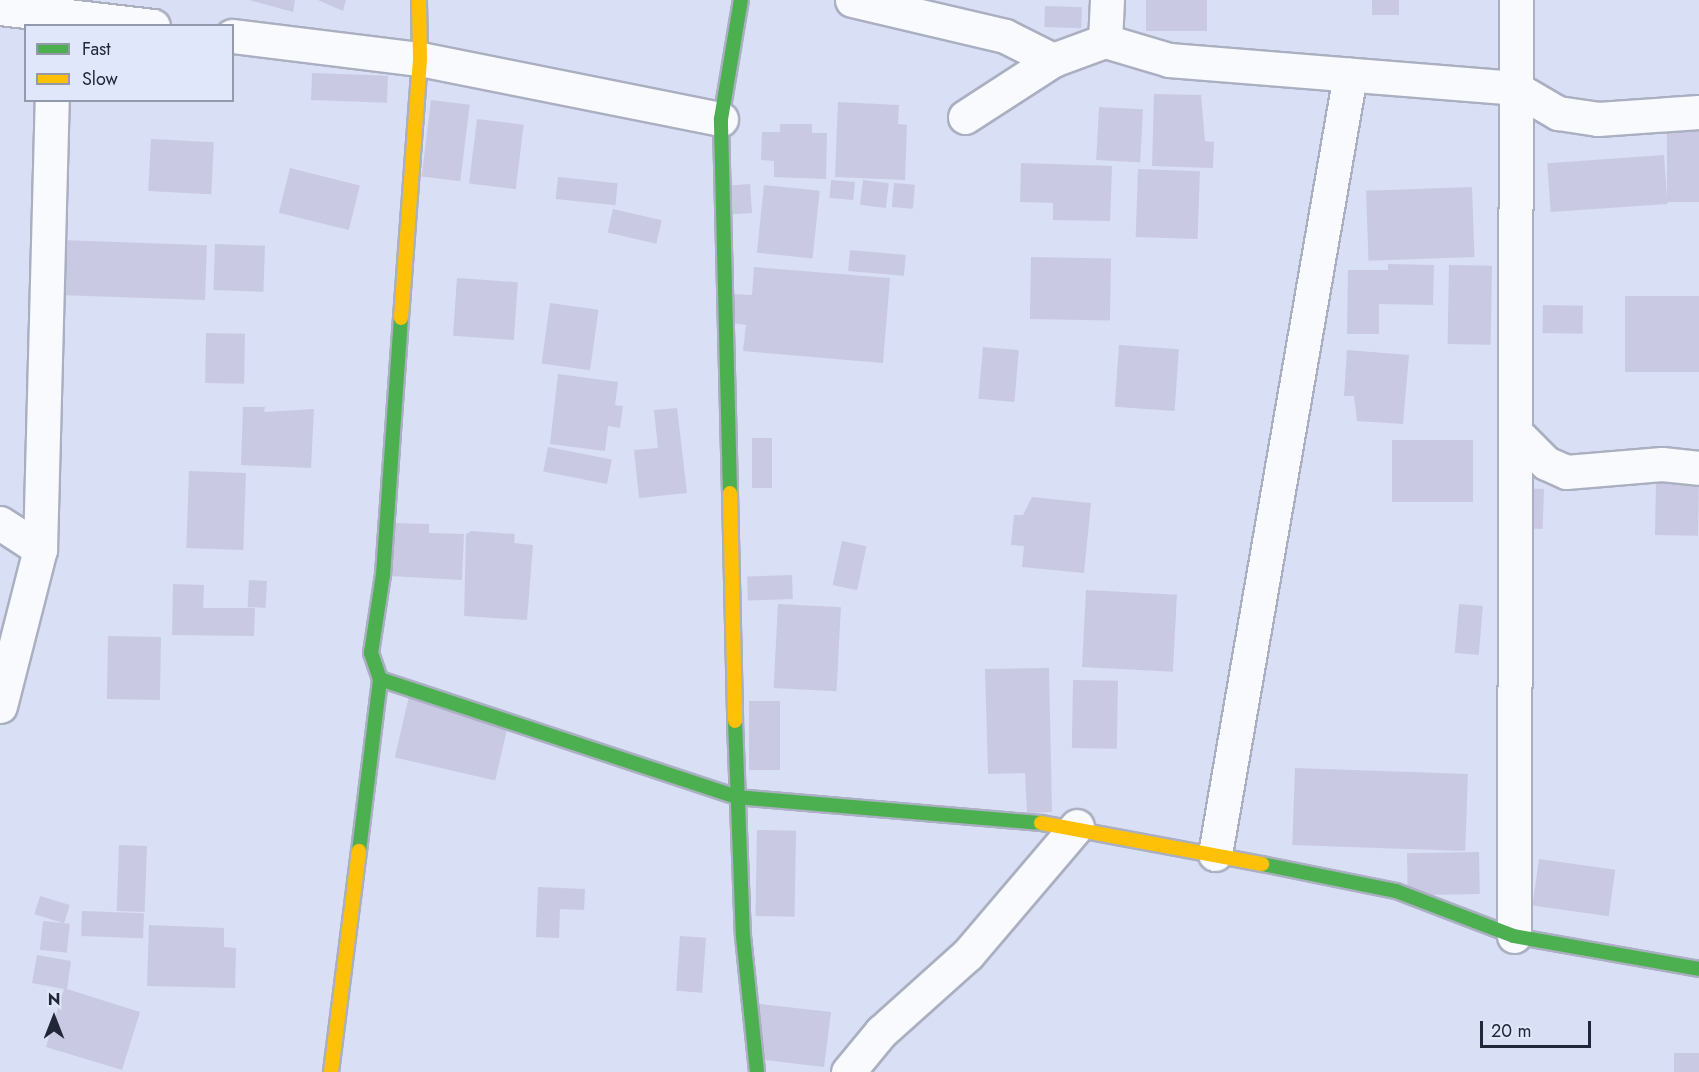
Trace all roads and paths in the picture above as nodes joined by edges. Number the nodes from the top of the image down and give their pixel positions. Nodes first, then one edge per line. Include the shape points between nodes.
1 (419, 0) edge
2 (741, 0) edge
3 (852, 0) edge
4 (1107, 0) edge
5 (1516, 0) edge
6 (0, 8) edge
7 (56, 12) edge
8 (139, 24) edge
9 (234, 36) edge
10 (1105, 41) junction
11 (420, 59) junction
12 (1053, 60) junction
13 (1350, 75) junction
14 (1515, 88) junction
15 (52, 102) edge
16 (1699, 112) edge
17 (965, 117) dead end
18 (721, 119) junction
19 (1515, 432) junction
20 (1699, 468) edge
21 (0, 524) edge
22 (40, 549) junction
23 (380, 679) junction
24 (0, 706) edge
25 (737, 797) junction
26 (1077, 826) junction
27 (1215, 854) junction
28 (1514, 936) junction
29 (1699, 969) edge
30 (331, 1072) edge
31 (757, 1072) edge
32 (849, 1072) edge

1 - 11 street
2 - 18 street
3 - 12 street via 1005,36
4 - 10 street
5 - 14 street
6 - 7 street
7 - 8 street
9 - 11 street
10 - 12 street
10 - 13 street via 1169,60
11 - 18 street
11 - 23 street via 383,575 371,653
12 - 17 street
13 - 14 street
13 - 27 street
14 - 16 street via 1558,113 1598,119
14 - 19 street
15 - 22 street
18 - 25 street
19 - 20 street via 1546,463 1566,472 1662,464
19 - 28 street
21 - 22 street
22 - 24 street
23 - 25 street
23 - 30 street
25 - 26 street
25 - 31 street via 743,936
26 - 27 street
26 - 32 street via 968,954 881,1032
27 - 28 street via 1396,891
28 - 29 street

